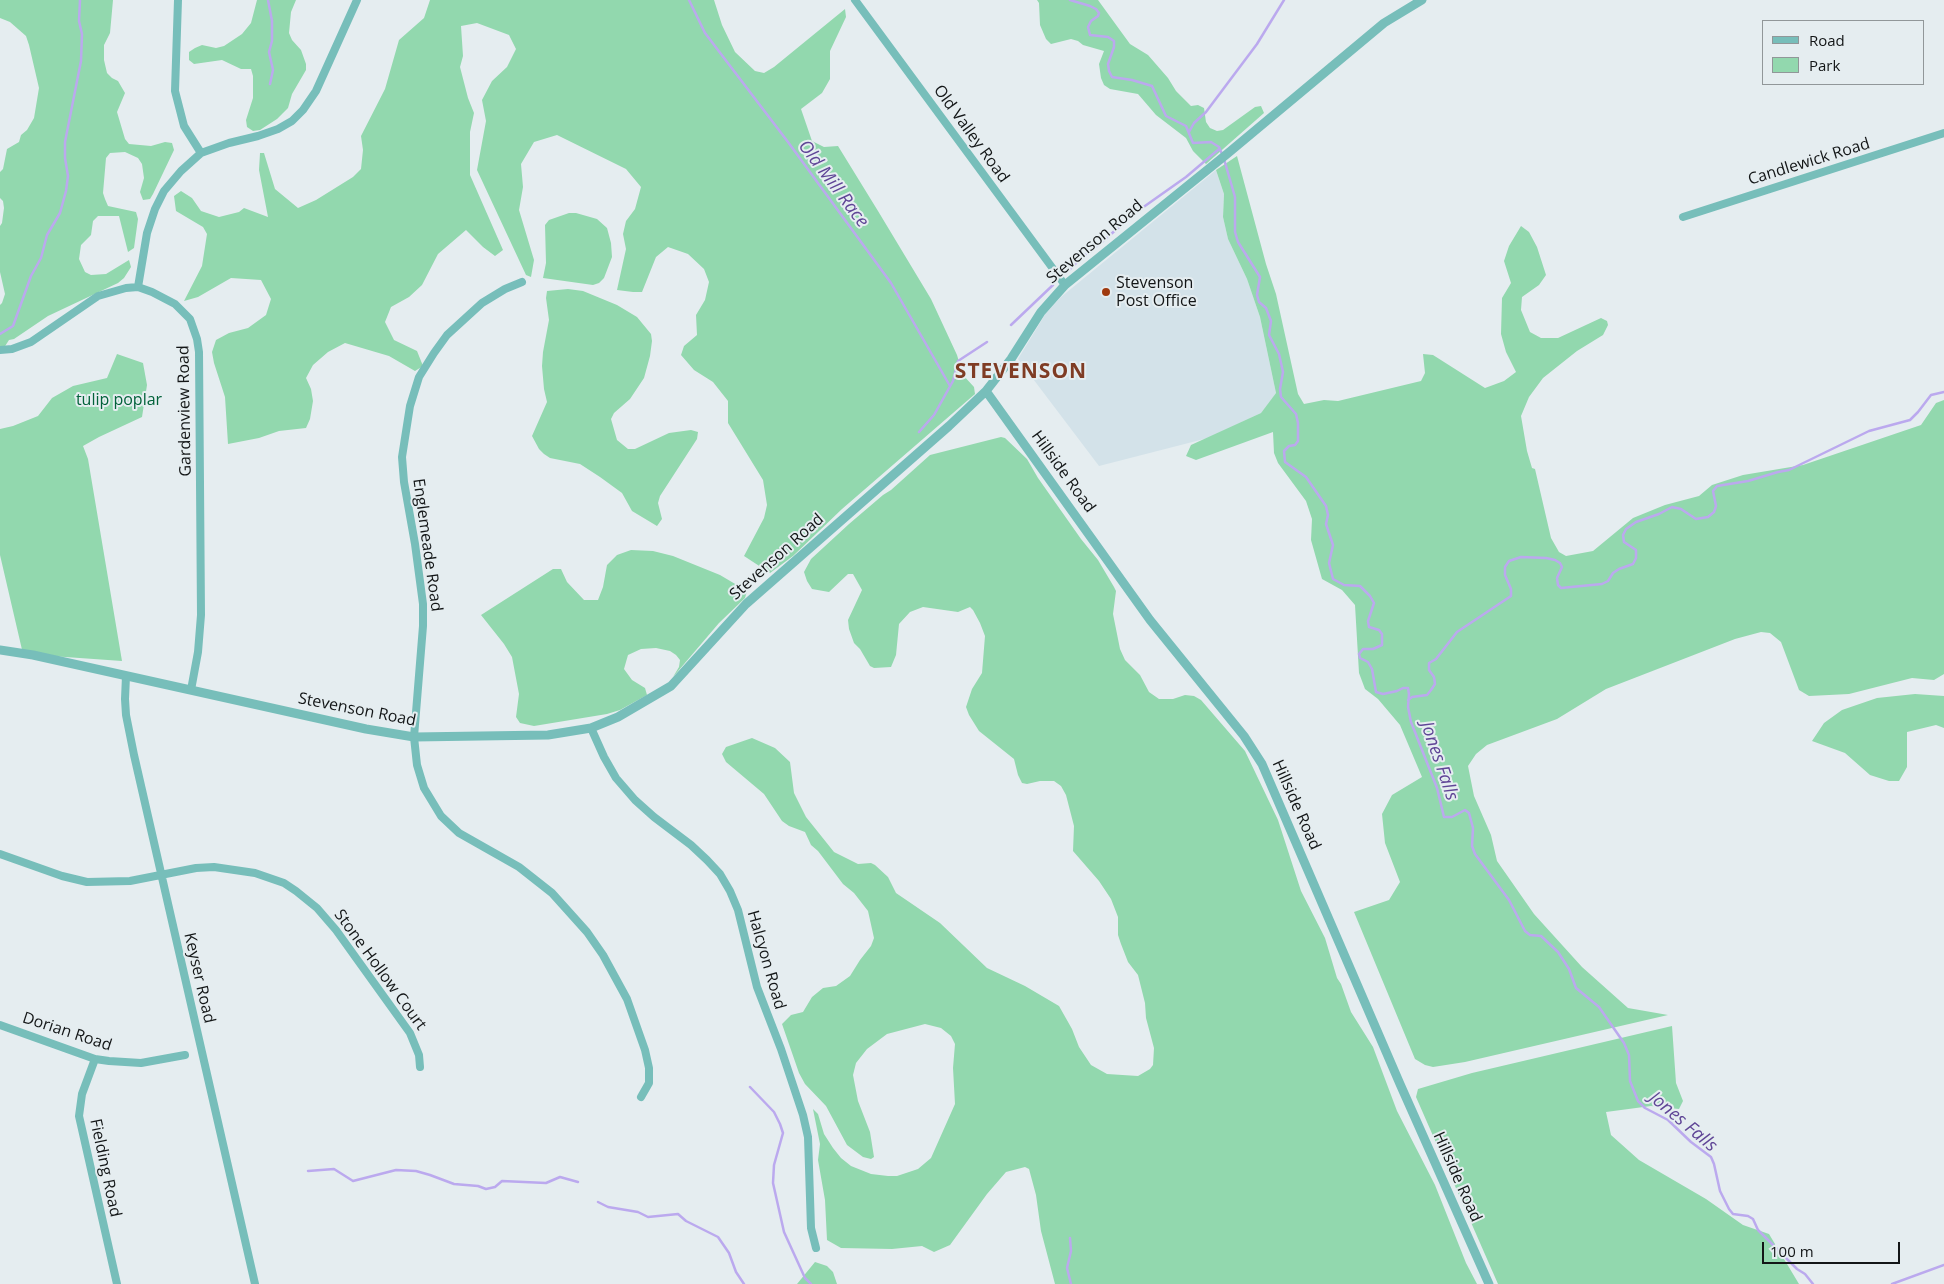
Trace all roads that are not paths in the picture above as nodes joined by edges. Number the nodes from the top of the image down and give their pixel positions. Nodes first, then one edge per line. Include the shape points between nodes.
1 (178, 0) edge
2 (357, 0) edge
3 (855, 0) edge
4 (1422, 0) edge
5 (1944, 133) edge
6 (201, 153) junction
7 (1683, 217) dead end
8 (522, 282) dead end
9 (1065, 285) junction
10 (138, 287) junction
11 (0, 350) edge
12 (986, 391) junction
13 (0, 650) edge
14 (126, 676) junction
15 (192, 690) junction
16 (591, 728) junction
17 (414, 738) junction
18 (0, 854) edge
19 (162, 875) junction
20 (0, 1025) edge
21 (185, 1055) dead end
22 (95, 1059) junction
23 (420, 1067) dead end
24 (641, 1097) dead end
25 (816, 1248) dead end
26 (117, 1284) edge
27 (255, 1284) edge
28 (1489, 1284) edge

1 - 6 street via 175,90 184,126
2 - 6 street via 316,91 304,110 278,129
3 - 9 street, Old Valley Road
4 - 9 street, Stevenson Road via 1384,24
5 - 7 street, Candlewick Road
6 - 10 street via 164,191 155,209 147,233
8 - 17 street, Englemeade Road via 482,303 447,335 420,377 410,406 402,457 420,576 423,626
9 - 12 street, Stevenson Road via 1041,312
10 - 11 street via 98,296 31,342
10 - 15 street, Gardenview Road via 164,297 184,311 197,339 201,615
12 - 16 street, Stevenson Road via 746,604 671,686 638,707
12 - 28 street, Hillside Road via 1150,620 1244,736 1262,764
13 - 14 street, Stevenson Road
14 - 15 street, Stevenson Road
14 - 19 street, Keyser Road via 124,699 129,732
15 - 17 street, Stevenson Road
16 - 17 street, Stevenson Road via 548,735
16 - 25 street, Halcyon Road via 616,778 654,817 692,845 720,874 730,891 738,910 757,987 803,1115 808,1137 811,1228
17 - 24 street, Englemeade Road via 424,788 441,816 459,833 520,867 552,893 603,955 627,998 645,1050 649,1083
18 - 19 street, Stone Hollow Court via 87,882 130,882
19 - 23 street, Stone Hollow Court via 196,868 236,869 270,878 296,891 336,930 410,1033
19 - 27 street, Keyser Road
20 - 22 street, Dorian Road
21 - 22 street, Dorian Road via 141,1063
22 - 26 street, Fielding Road via 82,1094 79,1116

